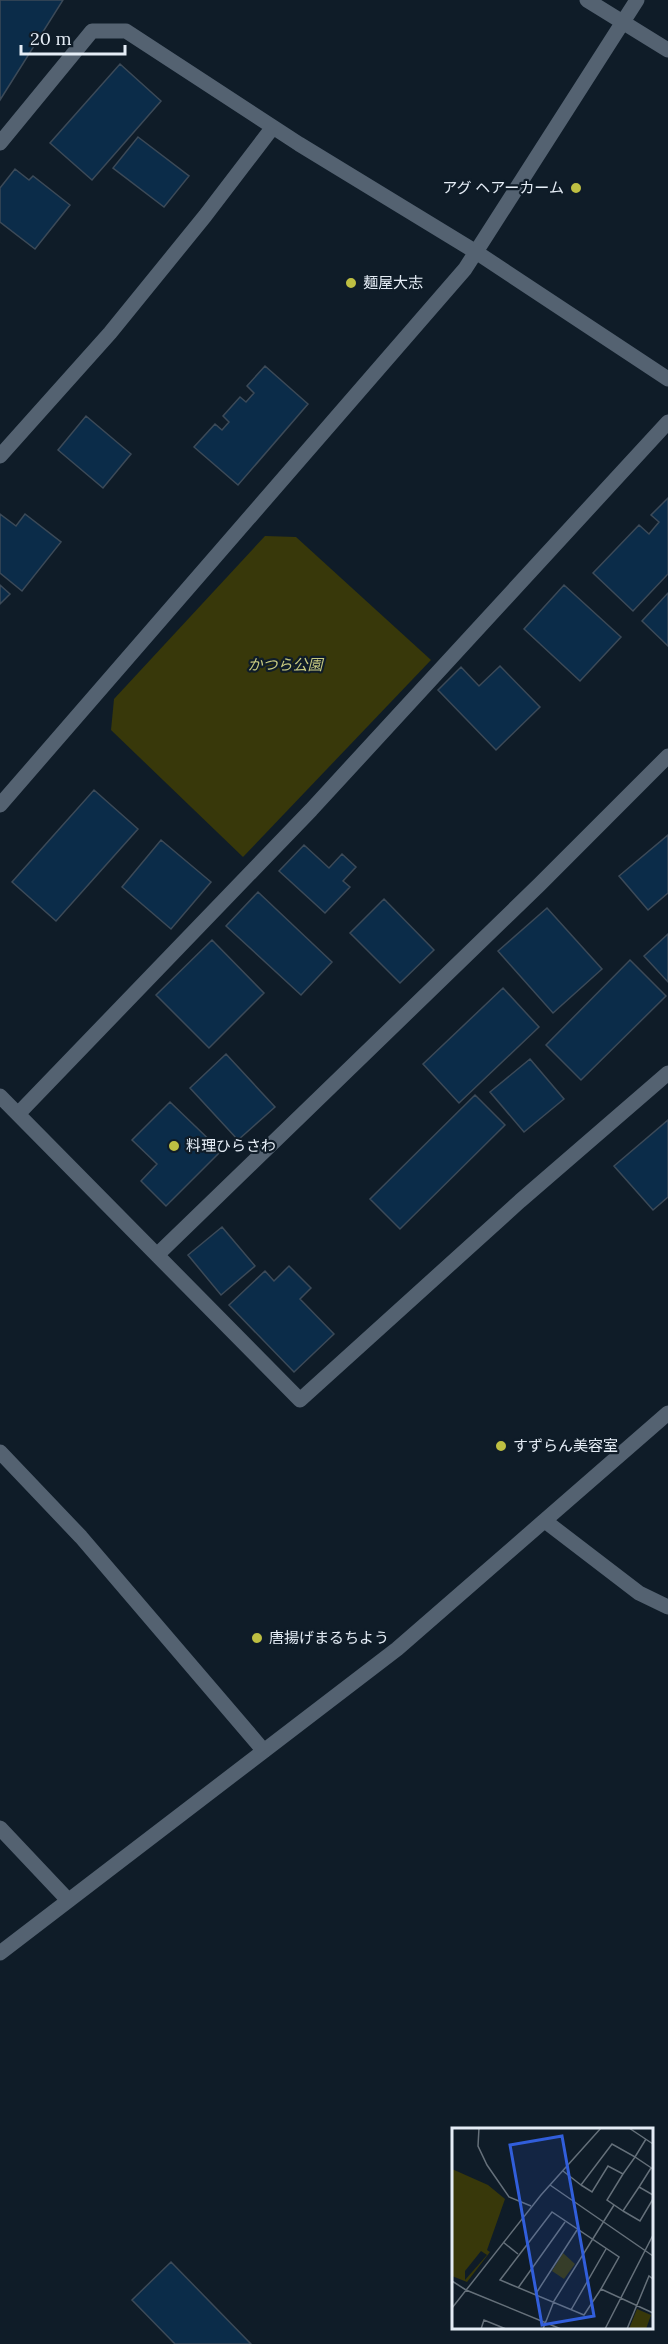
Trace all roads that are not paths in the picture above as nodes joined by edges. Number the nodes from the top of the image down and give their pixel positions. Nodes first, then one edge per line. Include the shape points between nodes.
1 (587, 0) edge
2 (637, 0) edge
3 (623, 22) junction
4 (668, 50) edge
5 (273, 127) junction
6 (0, 143) edge
7 (476, 252) junction
8 (668, 379) edge
9 (668, 422) edge
10 (0, 456) edge
11 (668, 756) edge
12 (0, 805) edge
13 (668, 1072) edge
14 (0, 1096) edge
15 (18, 1114) junction
16 (157, 1255) junction
17 (668, 1413) edge
18 (0, 1452) edge
19 (545, 1521) junction
20 (668, 1607) edge
21 (264, 1751) junction
22 (0, 1828) edge
23 (68, 1900) junction
24 (0, 1953) edge

1 - 3 street
2 - 3 street
3 - 4 street
3 - 7 street
5 - 6 street via 126,30 92,31
5 - 7 street
5 - 10 street via 110,333
7 - 8 street
7 - 12 street via 360,392
9 - 15 street via 311,810
11 - 16 street
13 - 16 street via 300,1400
14 - 15 street
15 - 16 street
17 - 19 street
18 - 21 street via 81,1536
19 - 20 street via 639,1593
19 - 21 street via 397,1648
21 - 23 street
22 - 23 street
23 - 24 street

